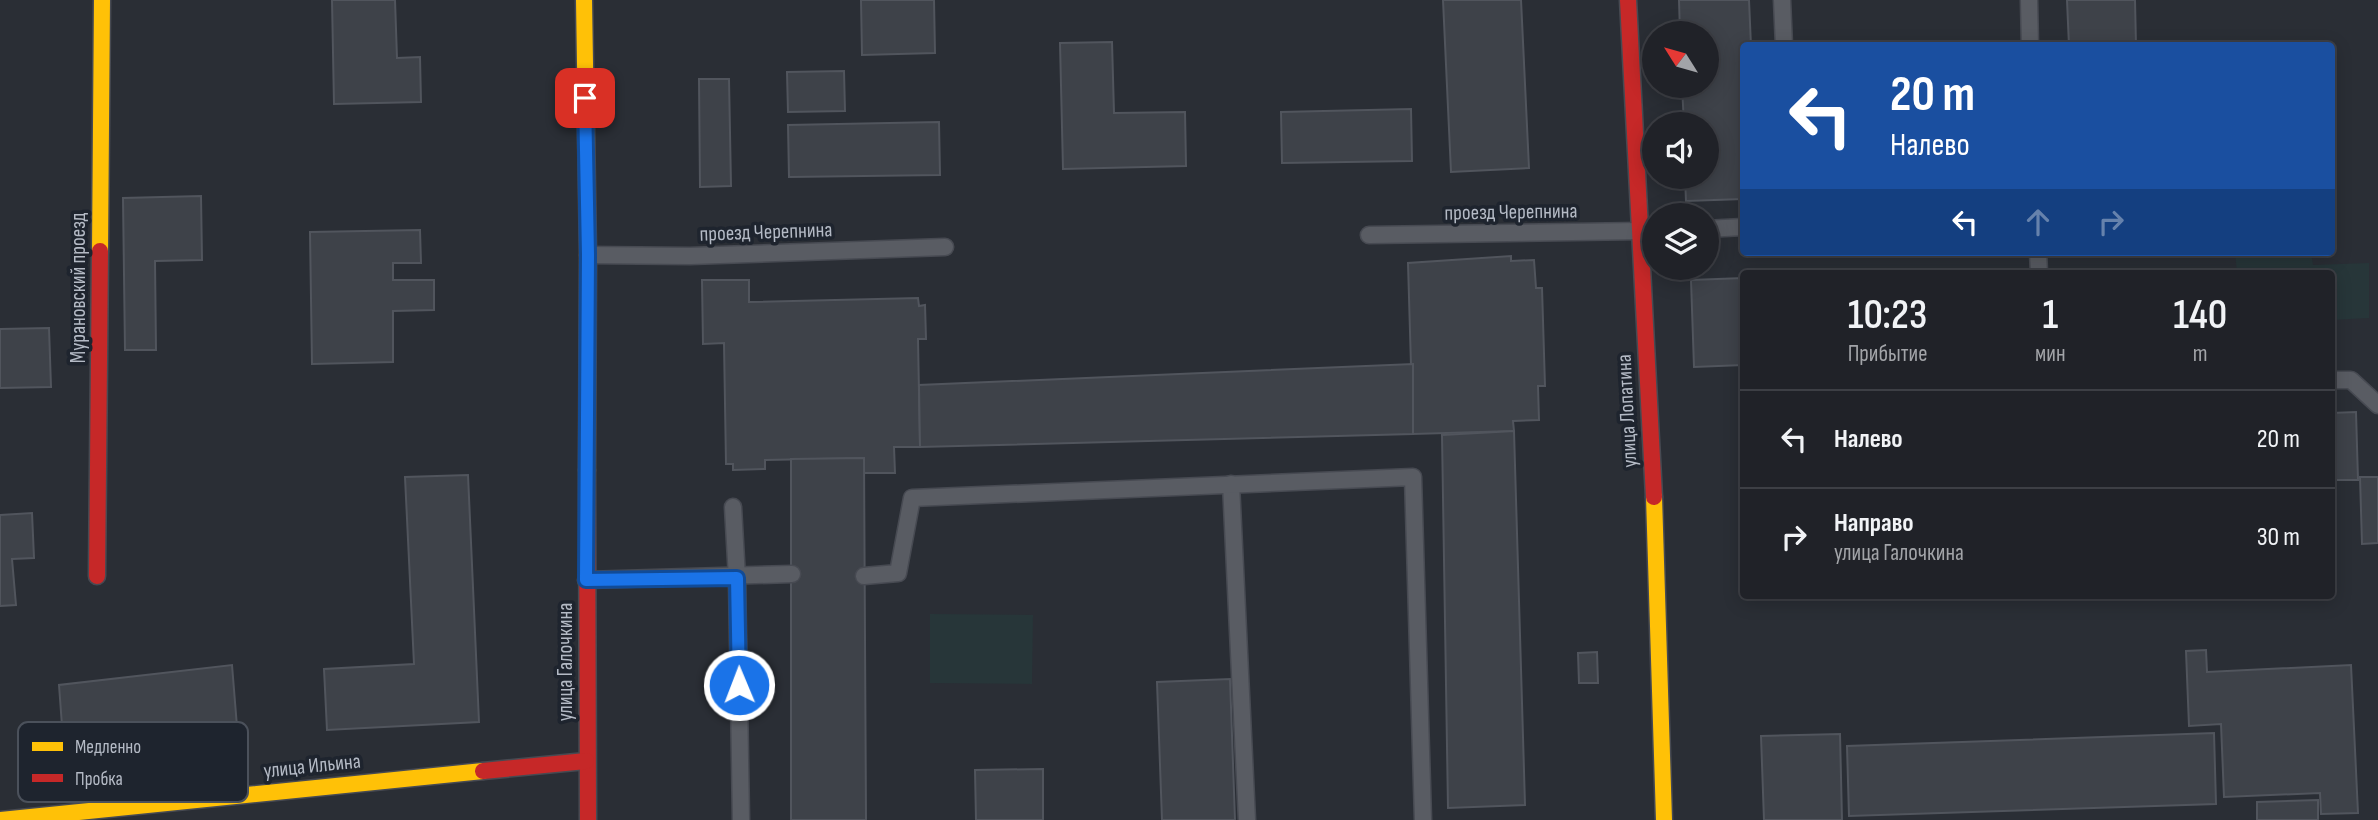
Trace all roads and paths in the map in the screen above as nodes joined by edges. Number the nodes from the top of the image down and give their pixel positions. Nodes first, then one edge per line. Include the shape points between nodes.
1 (102, 0) edge
2 (583, 0) edge
3 (1628, 0) edge
4 (1782, 0) edge
5 (2029, 0) edge
6 (1784, 42) edge
7 (2030, 42) edge
8 (1644, 203) edge
9 (1740, 228) edge
10 (1719, 229) edge
11 (1642, 231) edge
12 (1370, 235) dead end
13 (945, 247) dead end
14 (588, 255) junction
15 (1648, 280) edge
16 (2335, 380) edge
17 (2378, 405) edge
18 (1231, 484) junction
19 (733, 507) dead end
20 (792, 574) dead end
21 (97, 576) dead end
22 (864, 576) dead end
23 (737, 578) junction
24 (586, 580) junction
25 (586, 761) junction
26 (248, 795) edge
27 (179, 802) edge
28 (0, 820) edge
29 (588, 820) edge
30 (741, 820) edge
31 (1247, 820) edge
32 (1423, 820) edge
33 (1664, 820) edge

1 - 21 street, Мурановский проезд
2 - 14 street, улица Галочкина
3 - 8 street, улица Лопатина
4 - 6 lane
5 - 7 lane
9 - 10 lane
11 - 12 lane, проезд Черепнина
13 - 14 lane, проезд Черепнина
14 - 24 street, улица Галочкина
15 - 33 street, улица Лопатина
16 - 17 lane via 2351,380
18 - 22 lane via 912,498 898,573
18 - 31 lane
18 - 32 lane via 1413,477
19 - 23 lane
20 - 23 lane
23 - 24 lane
23 - 30 lane
24 - 25 street, улица Галочкина
25 - 26 street, улица Ильина
25 - 29 street, улица Галочкина
27 - 28 street, улица Ильина

